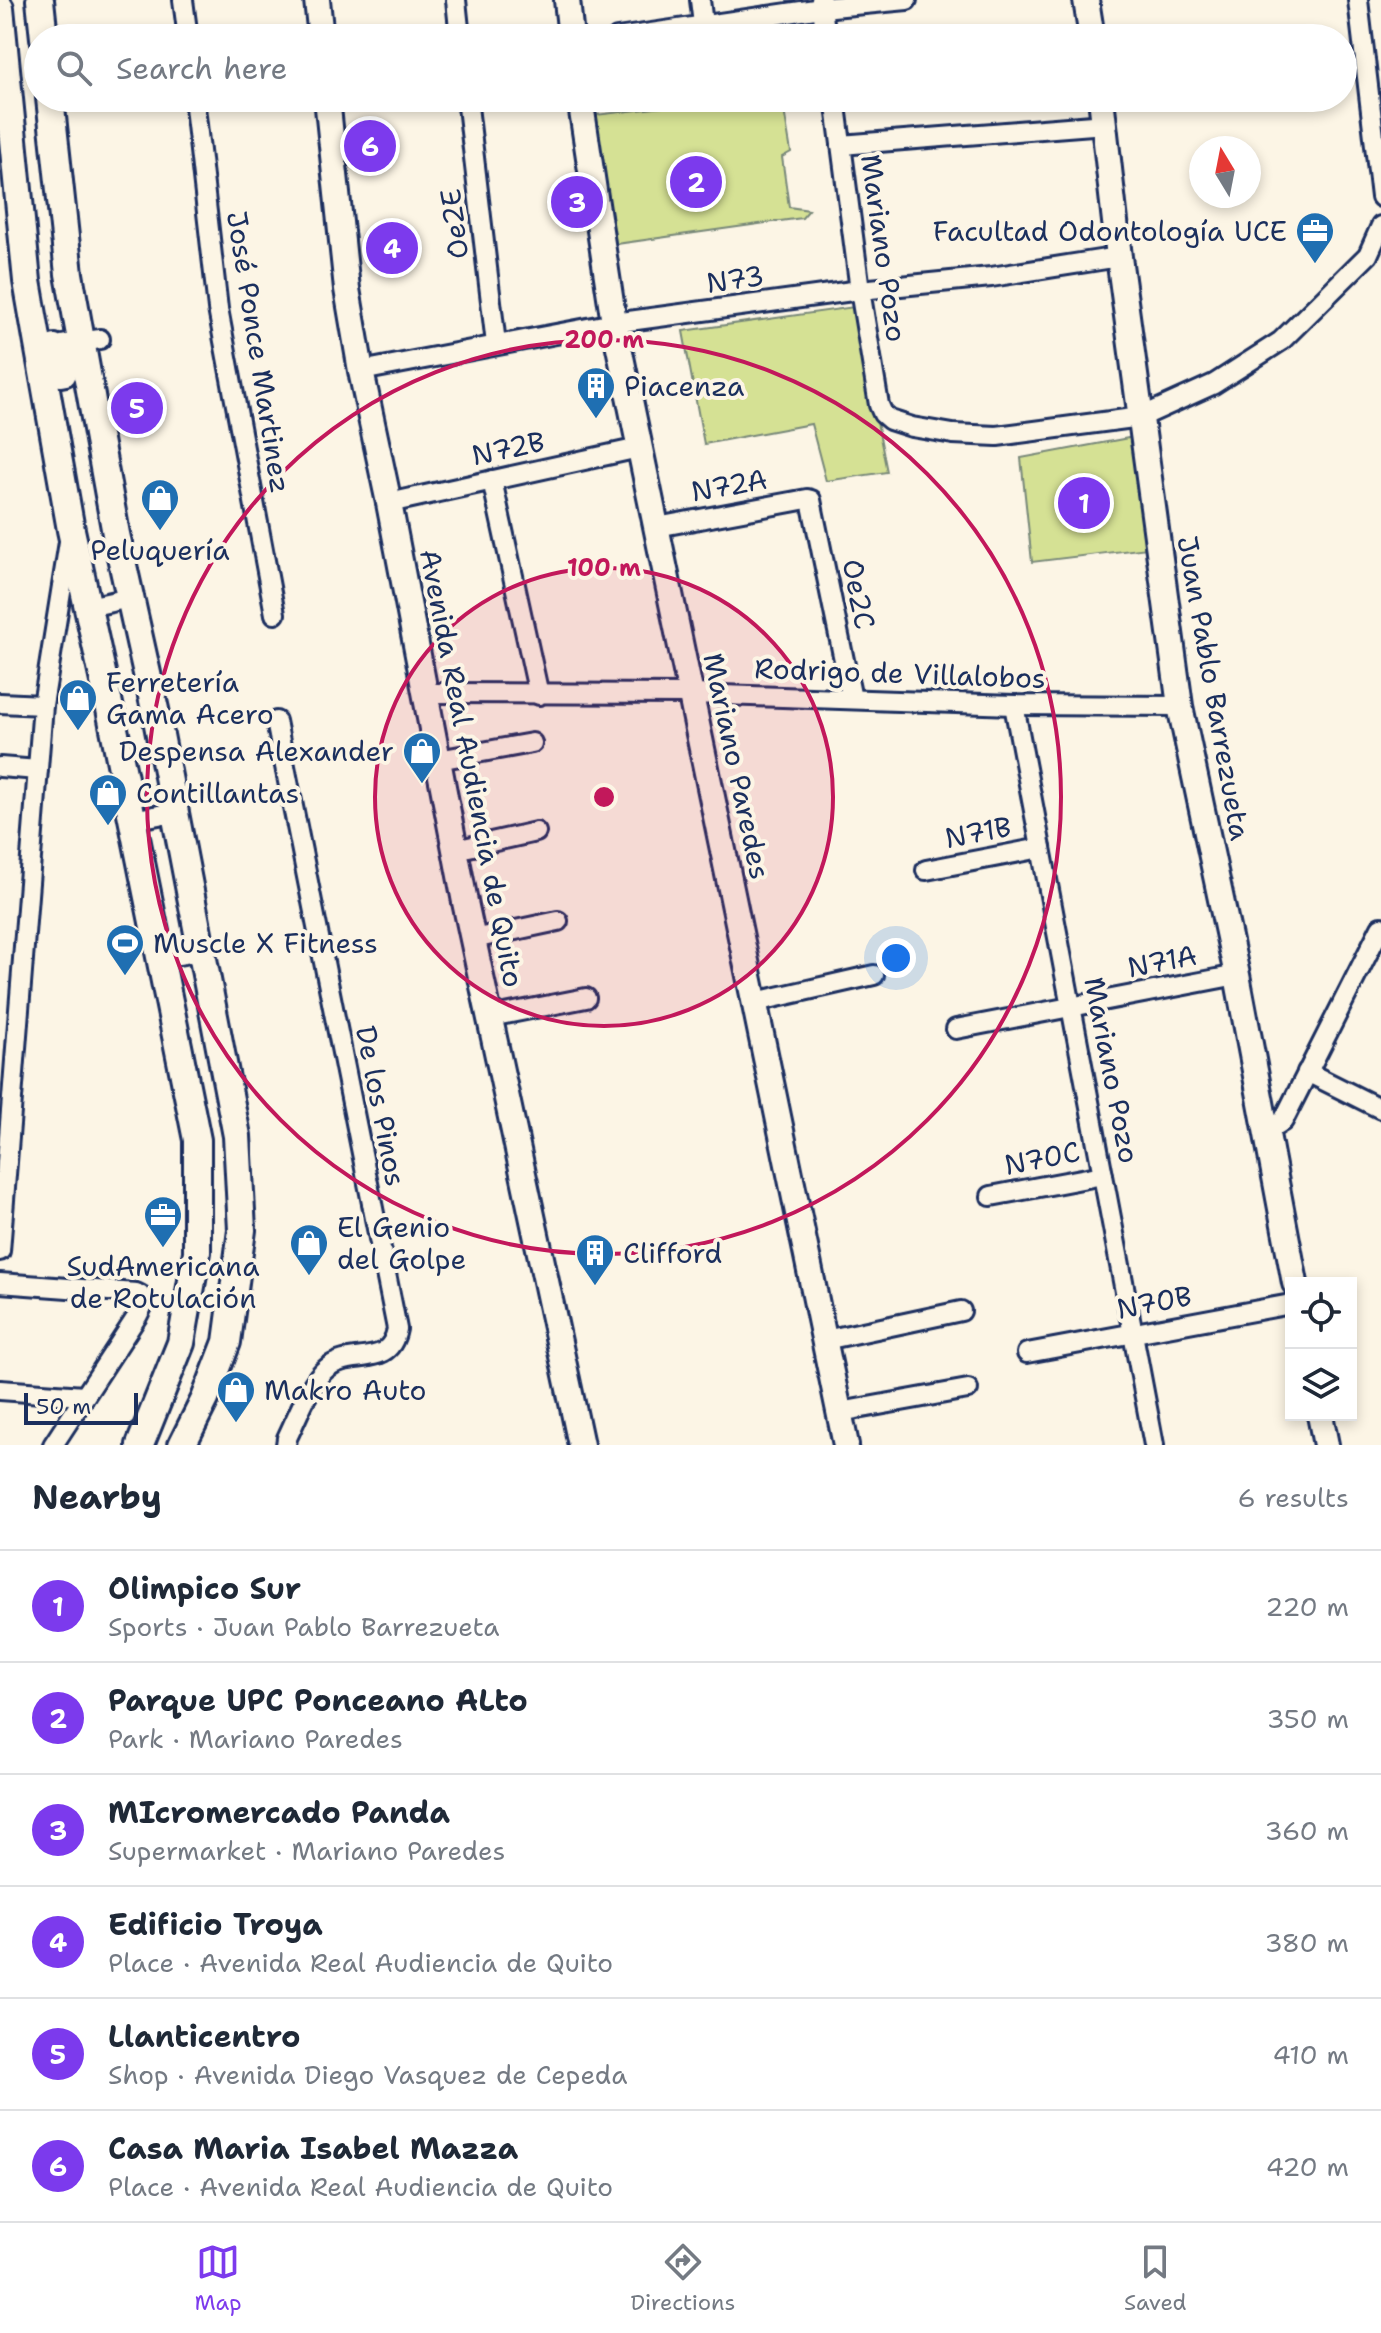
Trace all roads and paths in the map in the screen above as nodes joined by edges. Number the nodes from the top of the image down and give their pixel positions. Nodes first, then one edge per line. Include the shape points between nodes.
1 (40, 0) edge
2 (183, 0) edge
3 (317, 0) edge
4 (456, 0) edge
5 (567, 0) edge
6 (700, 0) edge
7 (907, 0) edge
8 (1086, 0) edge
9 (1358, 0) edge
10 (822, 4) edge
11 (0, 8) edge
12 (43, 24) edge
13 (186, 24) edge
14 (320, 24) edge
15 (459, 24) edge
16 (570, 24) edge
17 (703, 24) joint
18 (824, 24) edge
19 (1090, 24) edge
20 (52, 112) edge
21 (196, 112) edge
22 (328, 112) edge
23 (469, 112) edge
24 (582, 112) edge
25 (837, 112) edge
26 (1103, 112) edge
27 (1105, 124) junction
28 (841, 145) junction
29 (1381, 197) edge
30 (1381, 226) edge
31 (1119, 257) junction
32 (1374, 258) edge
33 (860, 290) junction
34 (614, 323) junction
35 (91, 340) junction
36 (38, 344) junction
37 (496, 344) junction
38 (361, 371) junction
39 (1141, 417) junction
40 (639, 448) junction
41 (492, 480) junction
42 (811, 500) joint
43 (389, 503) junction
44 (657, 527) junction
45 (71, 530) junction
46 (130, 598) junction
47 (88, 607) junction
48 (275, 614) dead end
49 (425, 693) junction
50 (692, 694) junction
51 (539, 695) junction
52 (852, 699) junction
53 (0, 703) edge
54 (43, 705) junction
55 (1014, 705) junction
56 (1180, 706) junction
57 (276, 721) dead end
58 (532, 743) dead end
59 (438, 760) junction
60 (0, 767) edge
61 (38, 770) junction
62 (175, 812) junction
63 (132, 820) junction
64 (536, 832) dead end
65 (1041, 848) junction
66 (455, 850) junction
67 (926, 870) dead end
68 (558, 921) dead end
69 (1381, 927) edge
70 (473, 939) junction
71 (202, 951) junction
72 (160, 958) junction
73 (874, 975) dead end
74 (1237, 975) junction
75 (586, 998) dead end
76 (755, 1002) junction
77 (1071, 1007) junction
78 (490, 1017) junction
79 (956, 1029) dead end
80 (1307, 1072) junction
81 (1381, 1109) edge
82 (1267, 1128) junction
83 (1103, 1175) junction
84 (991, 1196) dead end
85 (0, 1251) edge
86 (1294, 1277) edge
87 (0, 1283) edge
88 (1285, 1305) edge
89 (961, 1311) dead end
90 (1133, 1334) junction
91 (828, 1339) junction
92 (1027, 1353) dead end
93 (968, 1389) dead end
94 (0, 1390) edge
95 (84, 1396) junction
96 (840, 1412) junction
97 (1321, 1421) edge
98 (53, 1445) edge
99 (140, 1445) edge
100 (182, 1445) edge
101 (286, 1445) edge
102 (581, 1445) edge
103 (846, 1445) edge
104 (1154, 1445) edge
105 (1326, 1445) edge

1 - 12 main road
2 - 13 street
3 - 14 main road
4 - 15 street
5 - 16 main road
6 - 17 street
7 - 10 street
8 - 19 main road
9 - 29 street
10 - 17 street
10 - 18 street
11 - 36 main road
20 - 35 main road via 69,274
21 - 48 street, José Ponce Martinez via 218,309
22 - 38 main road, Avenida Real Audiencia de Quito
23 - 37 street, Oe2E
24 - 34 main road, Mariano Paredes
25 - 28 street, Mariano Pozo
26 - 27 main road, Juan Pablo Barrezueta
27 - 28 street
27 - 31 main road, Juan Pablo Barrezueta
28 - 33 street, Mariano Pozo
30 - 32 street
31 - 33 street, N73
31 - 39 main road, Juan Pablo Barrezueta
32 - 39 street via 1281,341 1214,384
33 - 34 street, N73
33 - 39 street, Mariano Pozo via 879,405 890,420 953,434 997,436
34 - 37 street, N73
34 - 40 main road, Mariano Paredes
35 - 36 street via 62,345 66,376 61,377 52,345 52,379 45,342
35 - 46 main road via 116,534
36 - 45 main road
37 - 38 street, N73
38 - 43 main road, Avenida Real Audiencia de Quito
39 - 56 main road, Juan Pablo Barrezueta
40 - 41 street, N72B
40 - 44 main road, Mariano Paredes
41 - 43 street, N72B
41 - 51 street
42 - 44 street, N72A
42 - 52 street, Oe2C
43 - 49 main road, Avenida Real Audiencia de Quito
44 - 50 main road, Mariano Paredes
45 - 47 main road
45 - 54 street
46 - 47 street
46 - 62 main road
47 - 63 main road
49 - 51 street, Rodrigo de Villalobos
49 - 59 main road, Avenida Real Audiencia de Quito
50 - 51 street, Rodrigo de Villalobos
50 - 52 street, Rodrigo de Villalobos
50 - 76 main road, Mariano Paredes
52 - 55 street, Rodrigo de Villalobos
53 - 54 street
54 - 61 street
55 - 56 street, Rodrigo de Villalobos
55 - 65 street, Mariano Pozo
56 - 74 main road, Juan Pablo Barrezueta
57 - 101 street, De los Pinos via 397,1329 395,1340 382,1353 337,1361 325,1369
58 - 59 street
59 - 66 main road, Avenida Real Audiencia de Quito
60 - 61 street
61 - 85 street
62 - 63 street
62 - 71 main road
63 - 72 main road
64 - 66 street
65 - 67 street, N71B
65 - 77 street, Mariano Pozo
66 - 70 main road, Avenida Real Audiencia de Quito
68 - 70 street
69 - 80 street
70 - 78 main road, Avenida Real Audiencia de Quito
71 - 72 street
71 - 100 main road via 237,1136 242,1230 227,1342
72 - 99 main road via 197,1140 197,1252 181,1343
73 - 76 street
74 - 77 street, N71A
74 - 82 main road, Juan Pablo Barrezueta
75 - 78 street
76 - 91 main road, Mariano Paredes
77 - 79 street, N71A
77 - 83 street, Mariano Pozo
78 - 102 main road, Avenida Real Audiencia de Quito
80 - 81 street
80 - 82 street via 1283,1121
82 - 86 main road, Juan Pablo Barrezueta
83 - 84 street, N70C
83 - 90 street, Mariano Pozo
87 - 95 street via 140,1295 138,1315
88 - 90 street, N70B
89 - 91 street
90 - 92 street, N70B
90 - 104 street, Mariano Pozo
91 - 96 main road, Mariano Paredes
93 - 96 street
94 - 95 street
95 - 98 street
96 - 103 main road, Mariano Paredes
97 - 105 main road

